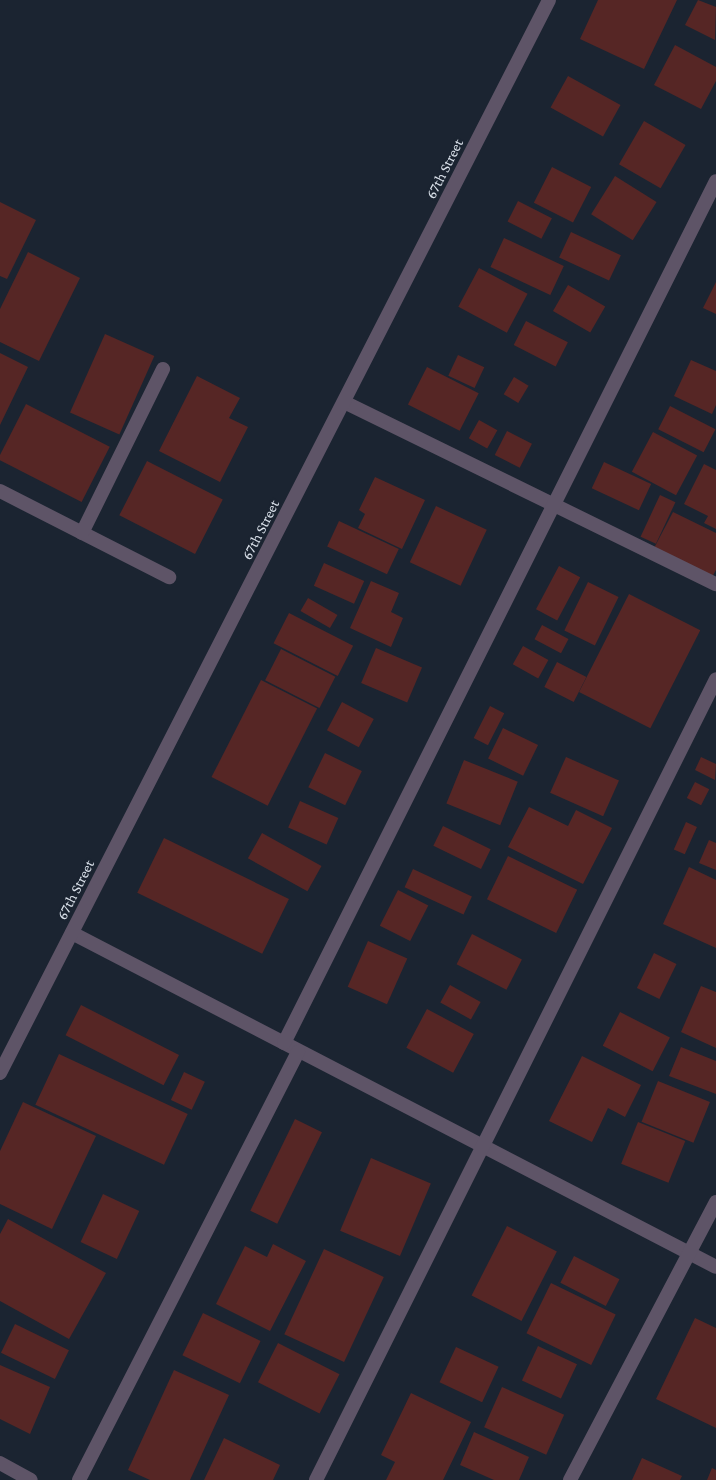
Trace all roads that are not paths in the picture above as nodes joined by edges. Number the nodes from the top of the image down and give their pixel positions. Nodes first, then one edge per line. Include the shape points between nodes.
1 (549, 0) edge
2 (716, 181) edge
3 (163, 369) dead end
4 (344, 402) junction
5 (0, 491) edge
6 (553, 502) junction
7 (82, 533) junction
8 (169, 577) dead end
9 (716, 584) edge
10 (716, 679) edge
11 (72, 933) junction
12 (284, 1043) junction
13 (298, 1052) junction
14 (0, 1073) edge
15 (483, 1147) junction
16 (716, 1202) edge
17 (690, 1254) junction
18 (716, 1267) edge
19 (0, 1463) edge
20 (31, 1480) edge
21 (79, 1480) edge
22 (316, 1480) edge
23 (570, 1480) edge

1 - 4 street, 67th Street
2 - 6 street
3 - 7 street
4 - 6 street
4 - 11 street, 67th Street
5 - 7 street
6 - 9 street
6 - 12 street
7 - 8 street
10 - 15 street
11 - 12 street
11 - 14 street, 67th Street
12 - 13 street
13 - 15 street
13 - 21 street
15 - 17 street
15 - 22 street
16 - 17 street
17 - 18 street
17 - 23 street
19 - 20 street

